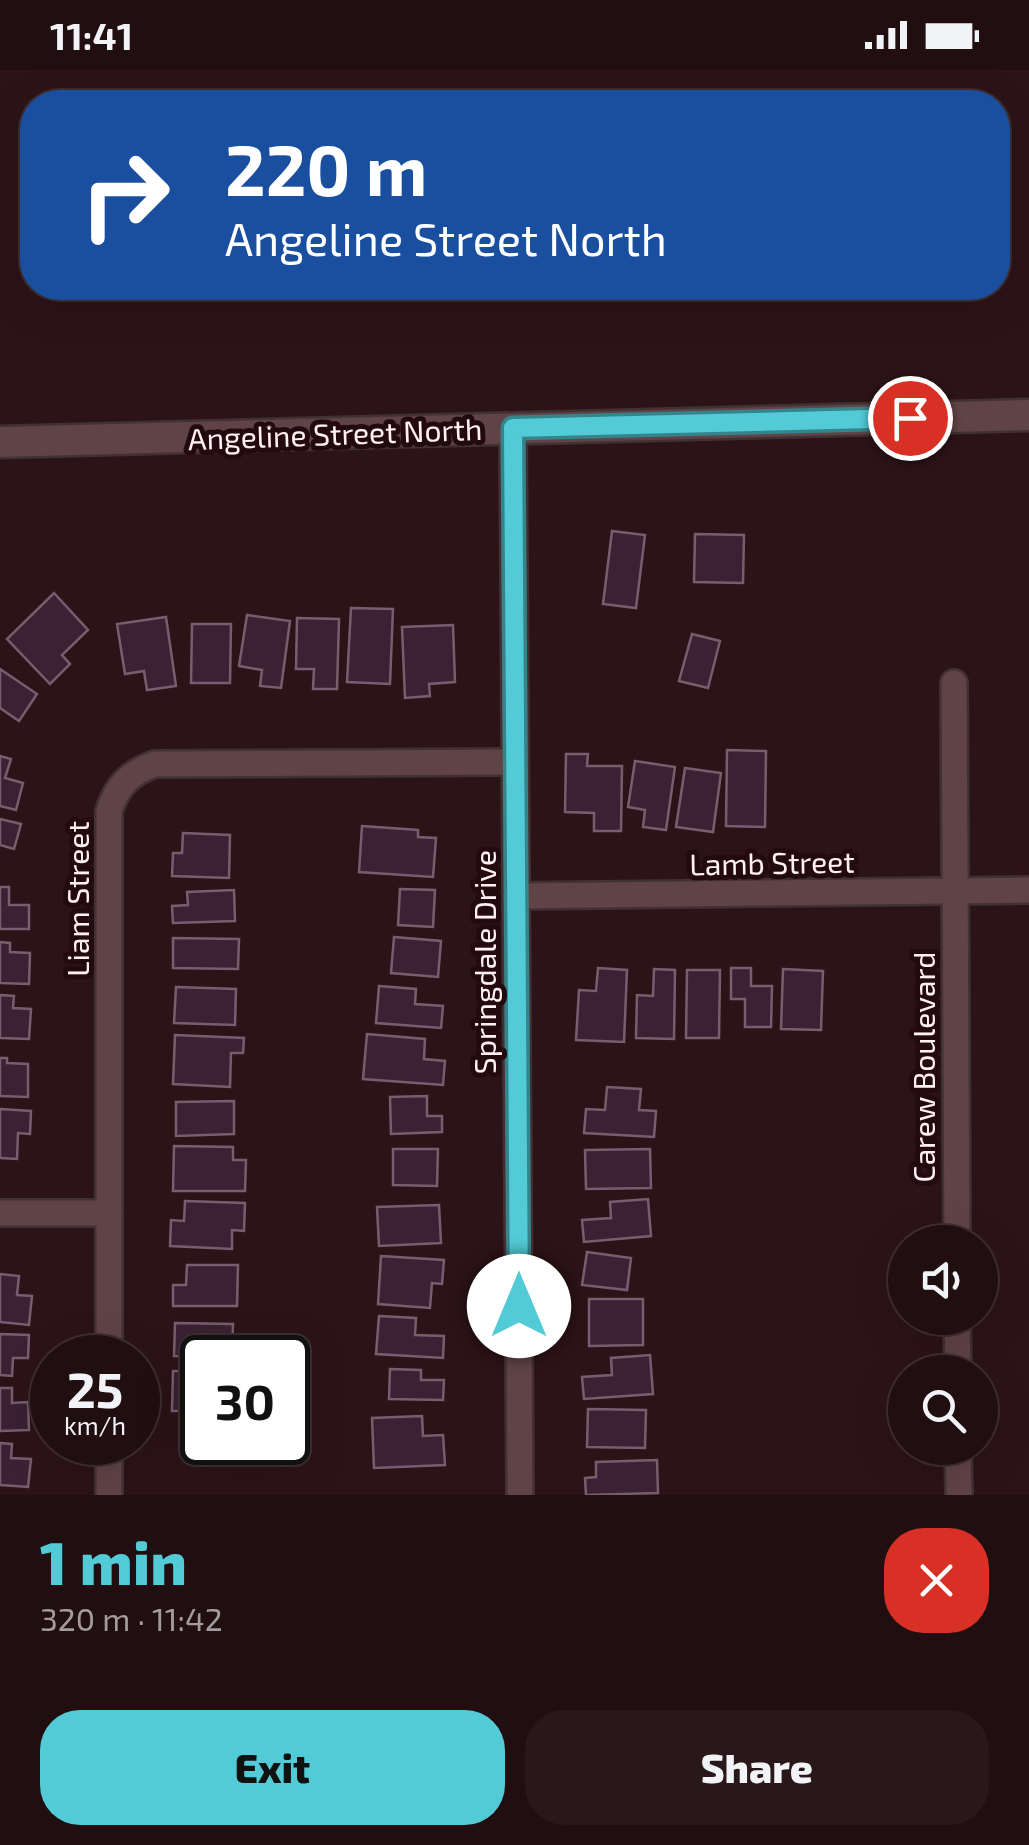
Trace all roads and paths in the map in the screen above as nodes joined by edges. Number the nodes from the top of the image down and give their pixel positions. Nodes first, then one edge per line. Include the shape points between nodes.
1 (1029, 415) edge
2 (513, 428) junction
3 (0, 442) edge
4 (954, 682) dead end
5 (515, 762) junction
6 (1029, 890) edge
7 (955, 892) junction
8 (516, 896) junction
9 (0, 1213) edge
10 (109, 1213) junction
11 (957, 1225) edge
12 (109, 1335) edge
13 (109, 1465) edge
14 (958, 1465) edge
15 (109, 1495) edge
16 (520, 1495) edge
17 (958, 1495) edge

1 - 2 main road, Angeline Street North
2 - 3 main road, Angeline Street North
2 - 5 street, Springdale Drive
4 - 7 street, Carew Boulevard
5 - 8 street, Springdale Drive
5 - 10 street, Liam Street via 154,764 125,780 108,811
6 - 7 street, Lamb Street
7 - 8 street, Lamb Street
7 - 11 street, Carew Boulevard
8 - 16 street, Springdale Drive
9 - 10 street
10 - 12 street, Liam Street
13 - 15 street
14 - 17 street

